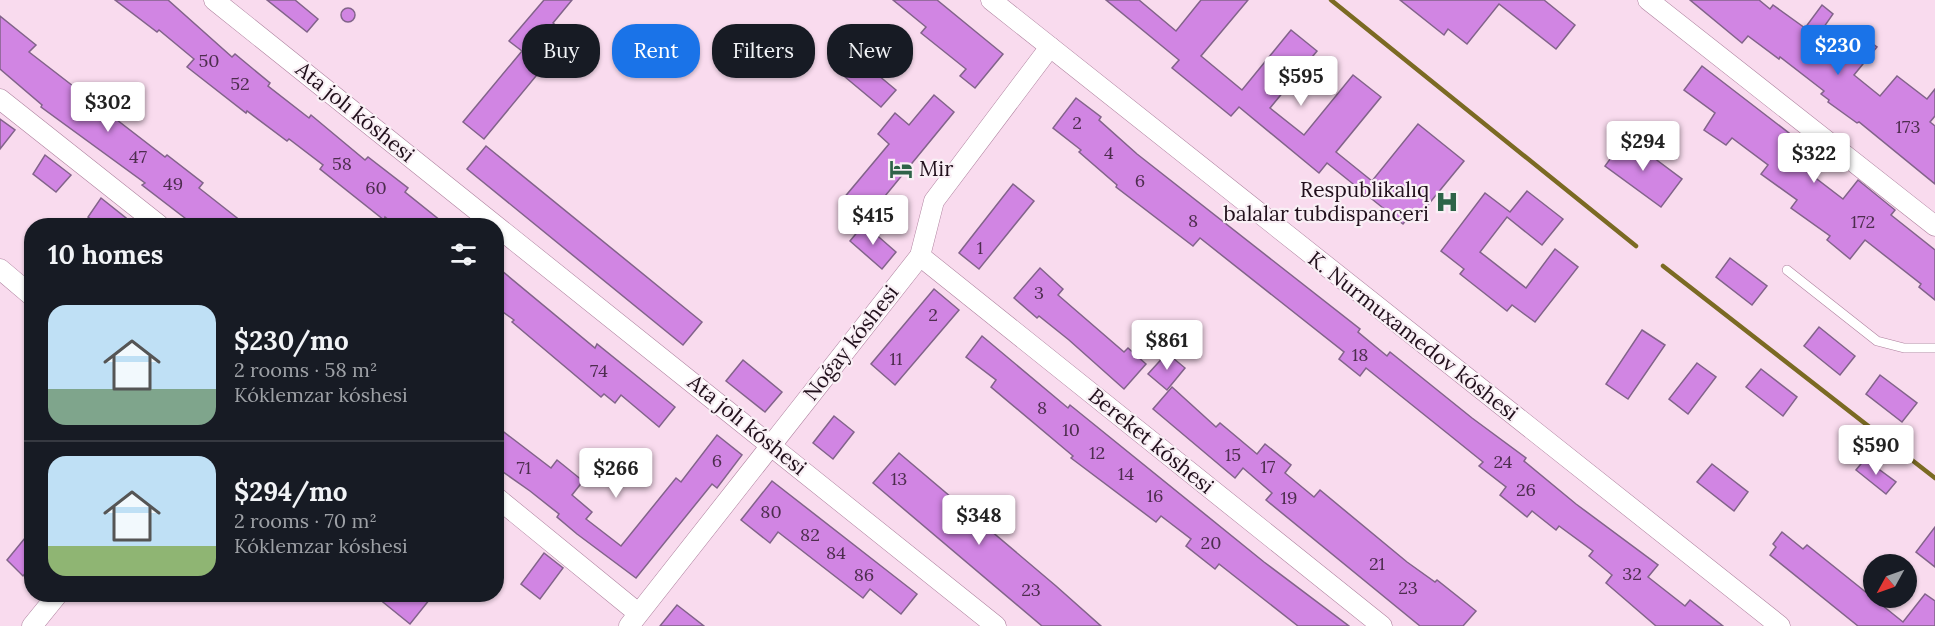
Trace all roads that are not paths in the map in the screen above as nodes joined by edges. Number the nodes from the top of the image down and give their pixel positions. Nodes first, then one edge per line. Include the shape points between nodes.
1 (214, 0) edge
2 (991, 0) edge
3 (1648, 0) edge
4 (1050, 47) junction
5 (0, 99) edge
6 (150, 218) edge
7 (487, 218) edge
8 (1935, 226) edge
9 (504, 231) edge
10 (920, 256) junction
11 (0, 269) edge
12 (1787, 270) dead end
13 (24, 289) edge
14 (1935, 348) edge
15 (771, 444) junction
16 (504, 504) edge
17 (52, 602) edge
18 (633, 620) edge
19 (32, 626) edge
20 (996, 626) edge
21 (1382, 626) edge
22 (1780, 626) edge

1 - 7 street, Ata jolı kóshesi
2 - 4 street, K. Nurmuxamedov kóshesi
3 - 8 street
4 - 10 street, Noǵay kóshesi via 934,201
4 - 22 street, K. Nurmuxamedov kóshesi
5 - 6 street
9 - 15 street, Ata jolı kóshesi
10 - 15 street, Noǵay kóshesi
10 - 21 street, Bereket kóshesi
11 - 13 street
12 - 14 lane via 1877,341 1904,348
15 - 18 street, Noǵay kóshesi
15 - 20 street, Ata jolı kóshesi
16 - 18 street
17 - 19 street

